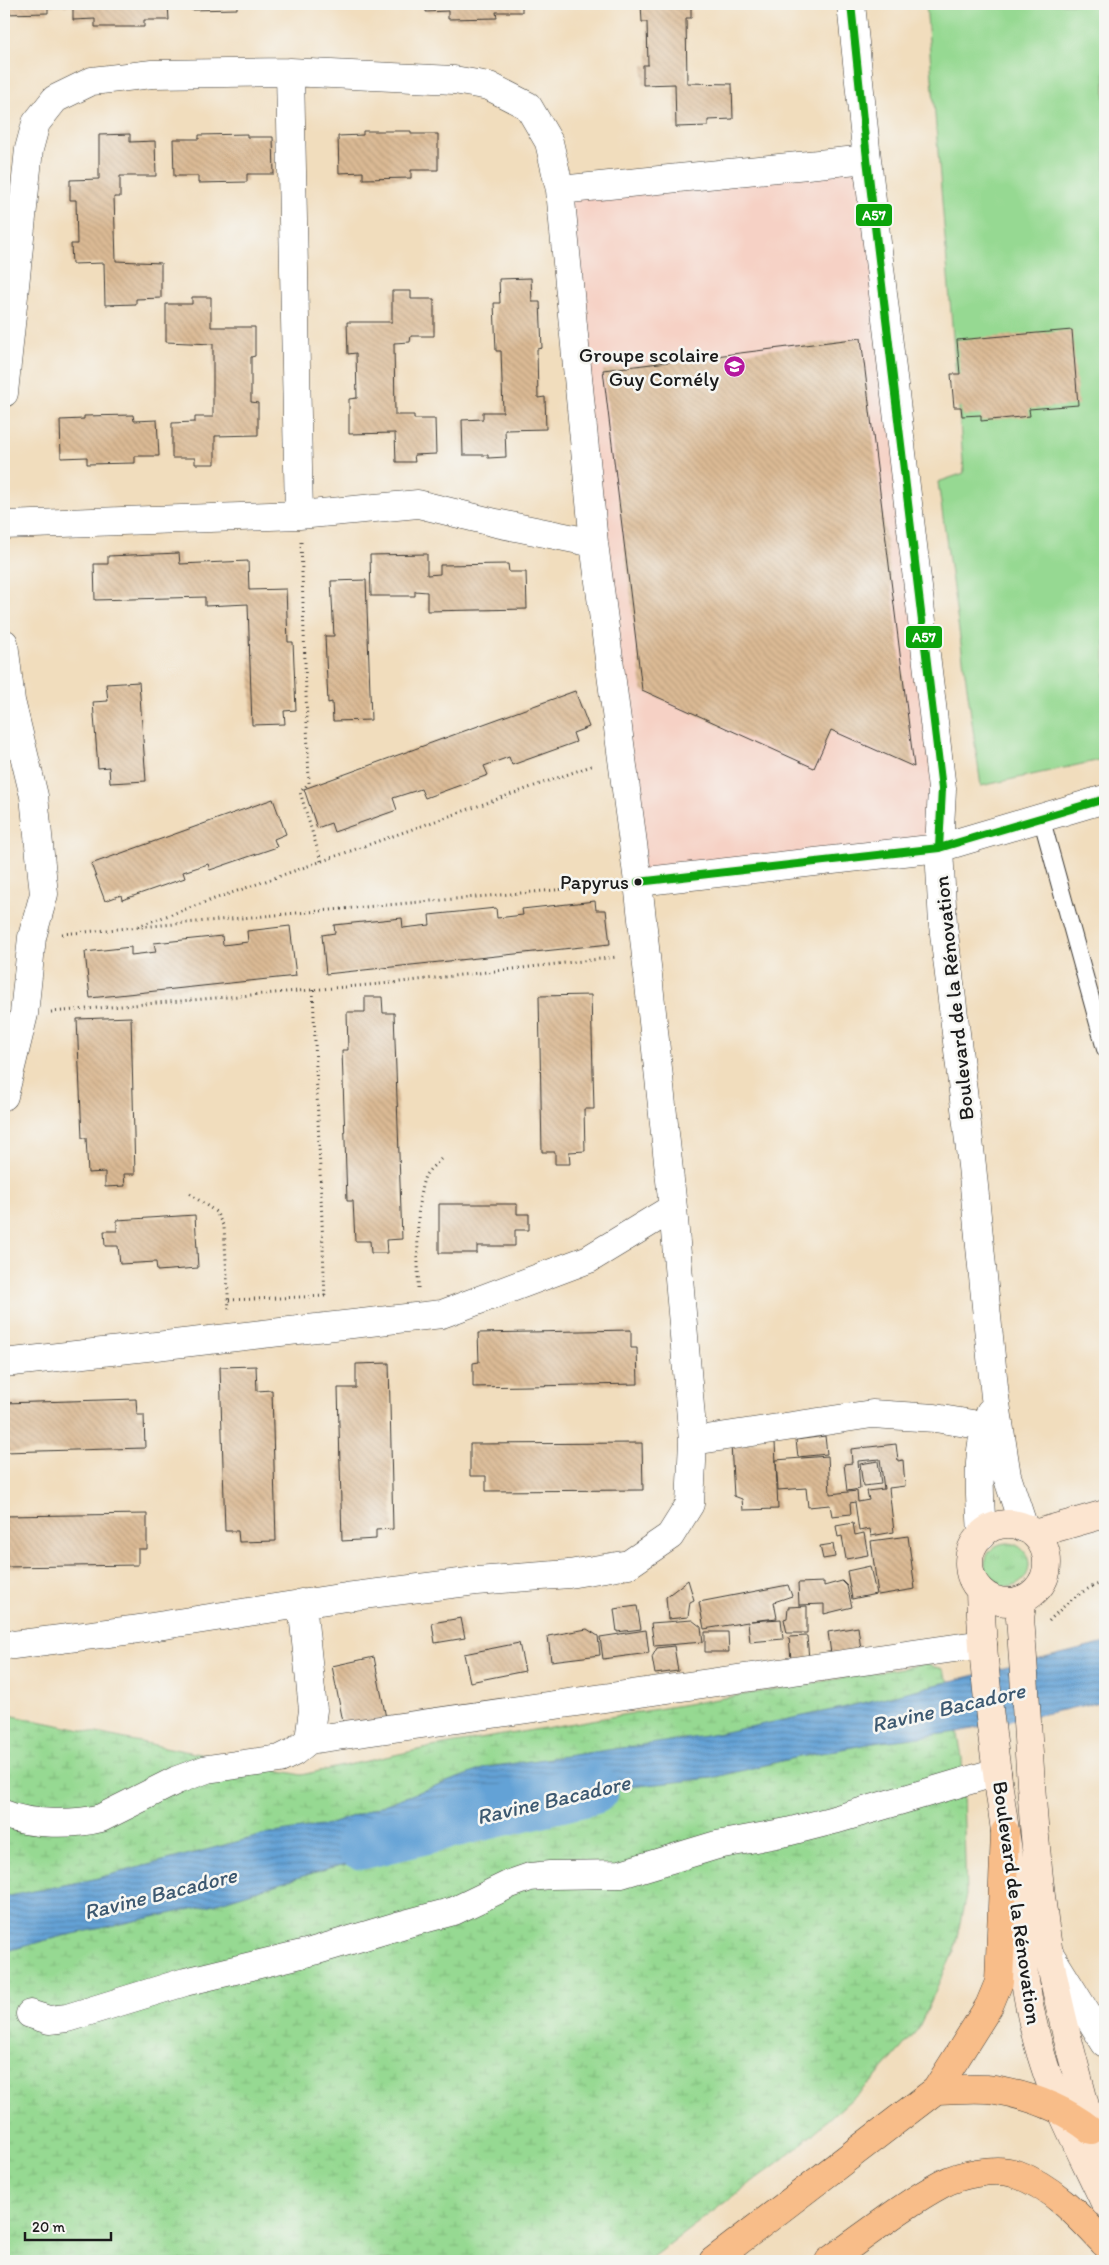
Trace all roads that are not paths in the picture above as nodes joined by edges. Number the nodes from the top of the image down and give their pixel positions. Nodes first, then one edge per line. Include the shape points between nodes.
1 (851, 4) edge
2 (290, 72) junction
3 (867, 159) junction
4 (560, 190) junction
5 (4, 393) edge
6 (299, 515) junction
7 (4, 525) edge
8 (594, 544) junction
9 (4, 643) edge
10 (1105, 798) edge
11 (1041, 817) junction
12 (939, 848) junction
13 (638, 882) junction
14 (1105, 1049) edge
15 (4, 1096) edge
16 (673, 1208) junction
17 (4, 1363) edge
18 (995, 1397) junction
19 (985, 1426) junction
20 (693, 1440) junction
21 (1095, 1517) edge
22 (1029, 1531) junction
23 (982, 1535) junction
24 (1047, 1568) junction
25 (980, 1590) junction
26 (302, 1603) junction
27 (1030, 1614) junction
28 (982, 1631) junction
29 (4, 1644) edge
30 (309, 1740) junction
31 (997, 1772) junction
32 (4, 1814) edge
33 (1005, 1832) junction
34 (1049, 1952) junction
35 (30, 2014) dead end
36 (1105, 2043) edge
37 (936, 2090) junction
38 (1061, 2110) junction
39 (1091, 2130) junction
40 (1105, 2188) edge
41 (1105, 2202) edge
42 (1105, 2244) edge
43 (713, 2261) edge
44 (829, 2261) edge

1 - 3 street, Boulevard de la Rénovation
2 - 4 street via 454,80 489,86 528,106 549,142
2 - 5 street via 152,74 92,81 55,99 36,123 29,149
2 - 6 street
3 - 4 street
3 - 12 street, Boulevard de la Rénovation via 942,789
4 - 8 street
6 - 7 street
6 - 8 street via 418,504
8 - 13 street
9 - 15 street via 11,700 34,796 44,894 32,937 24,1014
10 - 11 street
11 - 12 street
11 - 14 lane
12 - 13 street
12 - 18 street, Boulevard de la Rénovation via 943,925
13 - 16 street
16 - 17 street via 589,1259 442,1314
16 - 20 street
18 - 19 street, Boulevard de la Rénovation
18 - 22 street, Boulevard de la Rénovation via 1007,1476
19 - 20 street via 934,1418 872,1414
19 - 23 street, Boulevard de la Rénovation via 979,1480
20 - 26 street via 690,1504 670,1536 629,1564 569,1574 476,1581
21 - 22 main road
21 - 24 main road
22 - 23 main road via 1005,1524
22 - 24 main road via 1044,1546
23 - 25 main road via 972,1548 970,1559 973,1581
24 - 27 main road via 1034,1592
25 - 27 main road via 989,1597 1012,1602
25 - 28 main road, Boulevard de la Rénovation
26 - 29 street via 132,1630
26 - 30 street via 313,1710
27 - 34 main road, Boulevard de la Rénovation via 1030,1740 1035,1835
28 - 30 street
28 - 31 main road, Boulevard de la Rénovation
30 - 32 street via 280,1759 207,1769 177,1780 90,1821 24,1820
31 - 33 main road, Boulevard de la Rénovation
31 - 35 street via 834,1820 717,1845 621,1874 530,1878 510,1884 454,1912 185,1982 67,2018 49,2020
33 - 37 highway via 999,1982 989,2006
33 - 38 main road, Boulevard de la Rénovation via 1029,2005 1044,2063
34 - 36 street
34 - 39 main road, Boulevard de la Rénovation via 1059,2008
37 - 38 highway via 994,2090
37 - 43 highway
38 - 39 highway
38 - 41 main road, Boulevard de la Rénovation
39 - 40 main road, Boulevard de la Rénovation
42 - 44 highway via 1081,2217 1049,2190 1014,2173 987,2172 971,2173 944,2183

